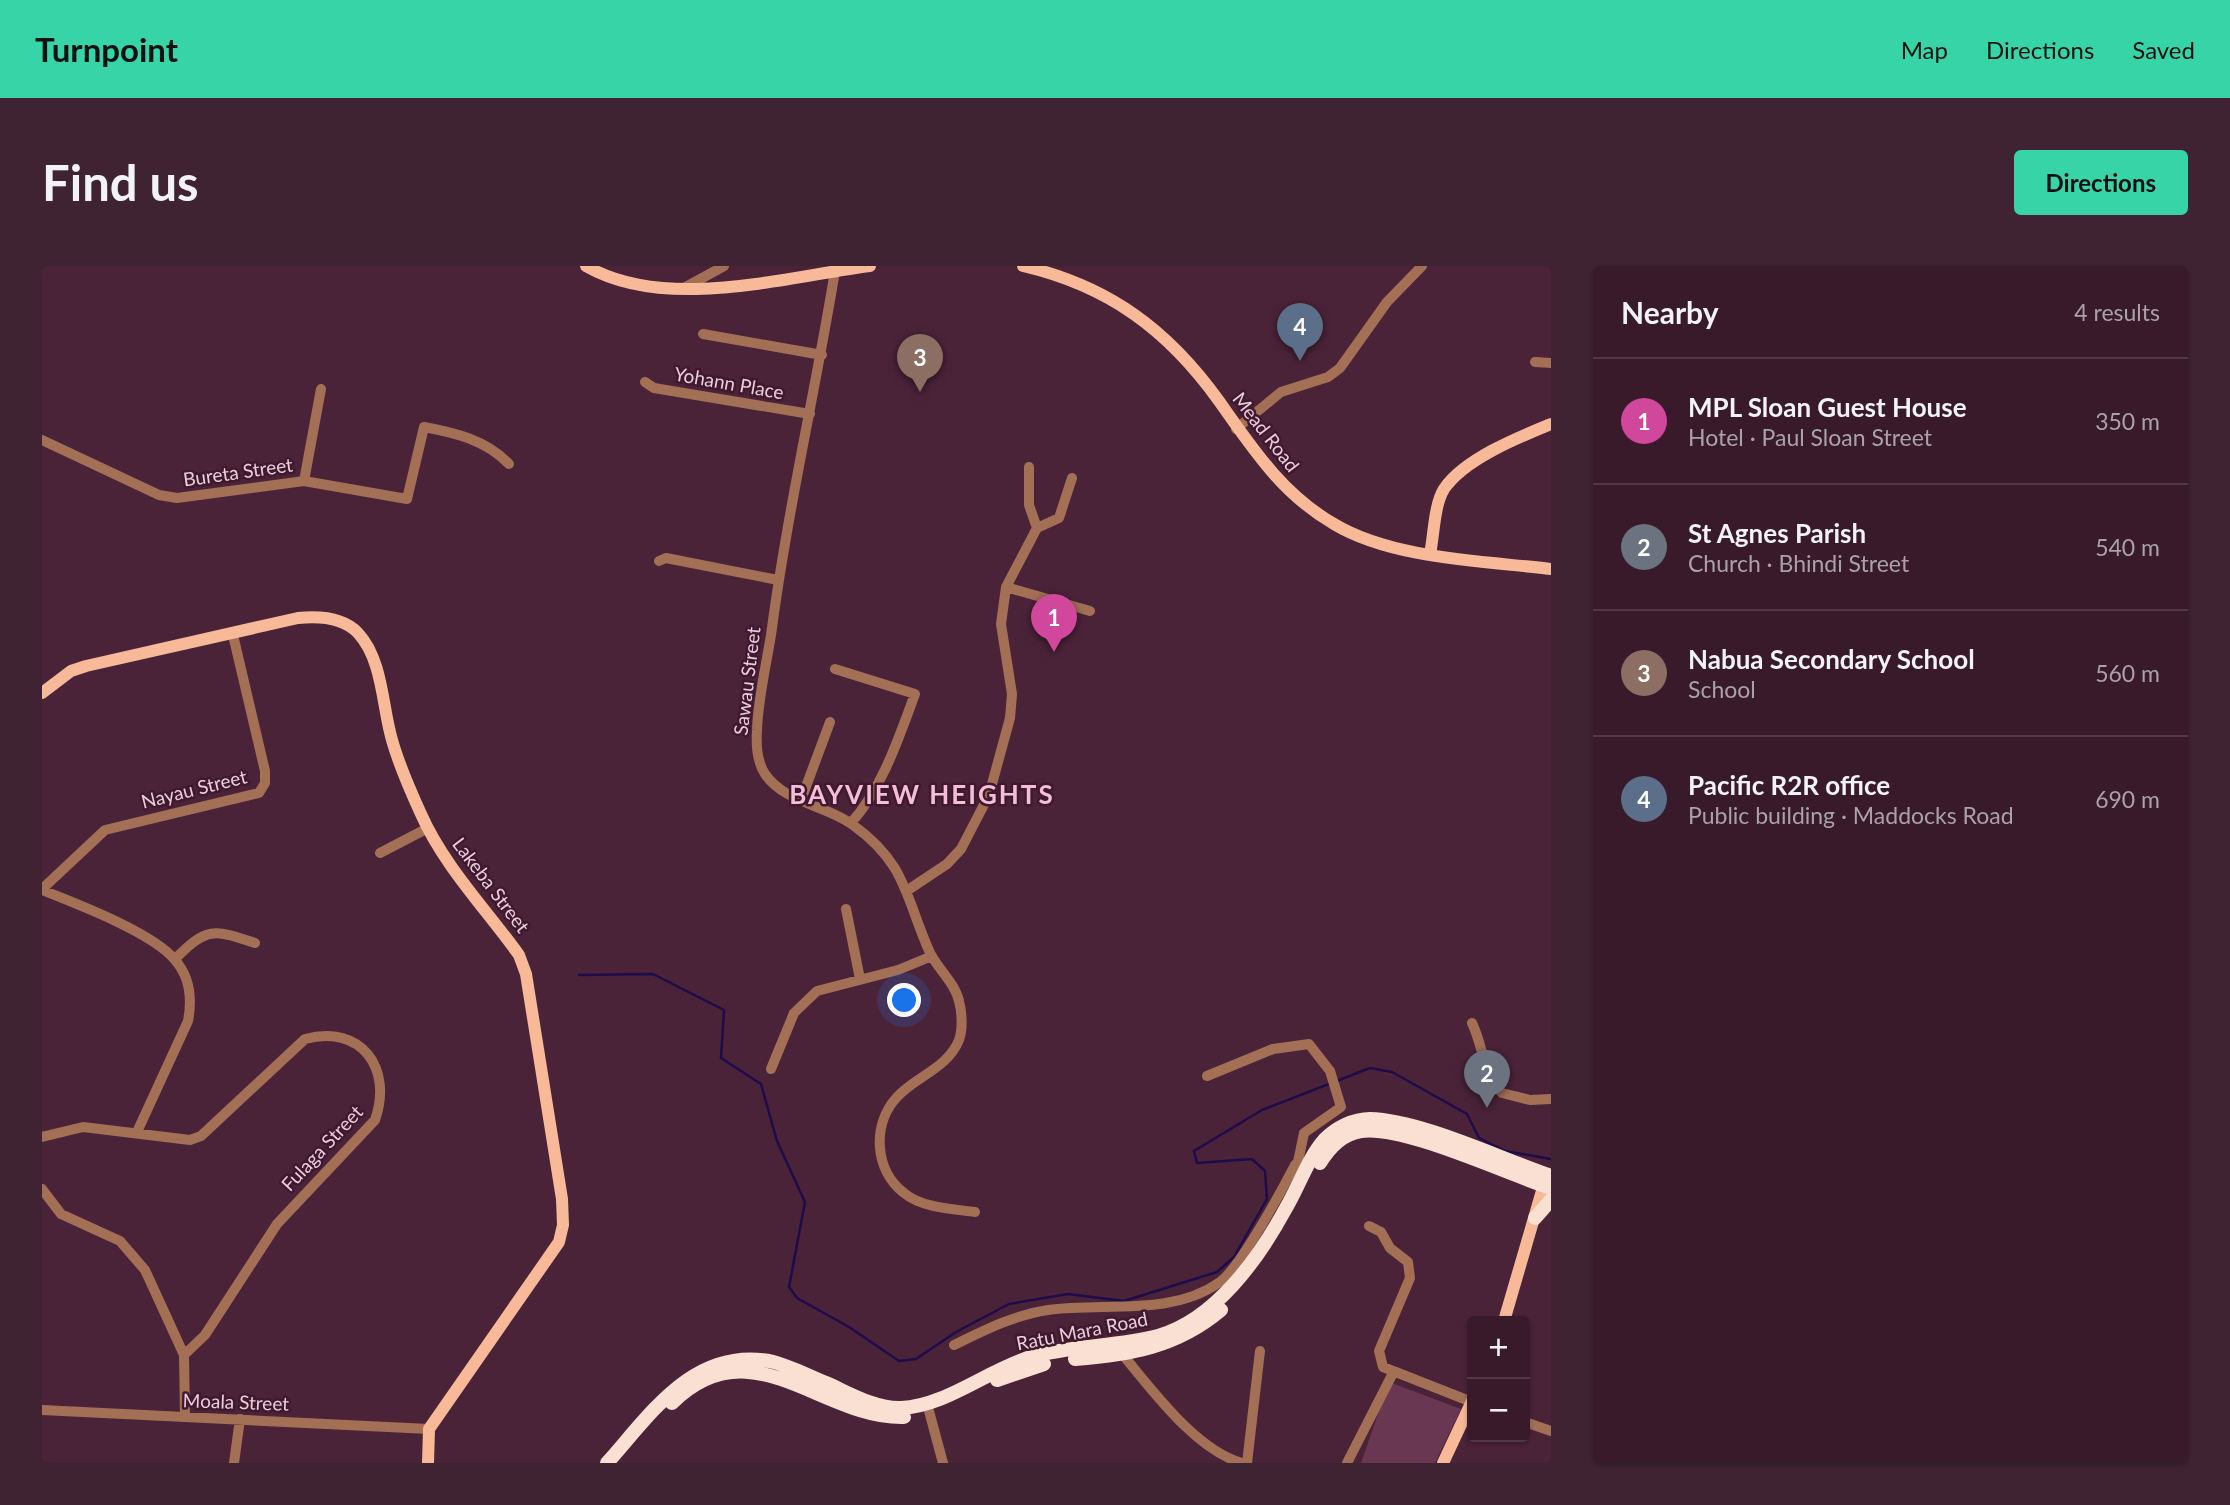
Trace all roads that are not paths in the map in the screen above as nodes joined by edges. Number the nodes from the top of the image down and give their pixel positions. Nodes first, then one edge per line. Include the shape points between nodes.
1 (586, 266) edge
2 (724, 266) edge
3 (870, 266) edge
4 (1023, 266) edge
5 (1422, 266) edge
6 (835, 271) junction
7 (684, 288) junction
8 (703, 334) dead end
9 (821, 355) junction
10 (1535, 362) dead end
11 (1551, 363) edge
12 (645, 382) dead end
13 (321, 388) dead end
14 (810, 414) junction
15 (1551, 424) edge
16 (1236, 429) junction
17 (42, 440) edge
18 (509, 464) dead end
19 (1029, 467) dead end
20 (1072, 478) dead end
21 (304, 481) junction
22 (1037, 528) junction
23 (1430, 554) junction
24 (659, 561) dead end
25 (1551, 569) edge
26 (778, 580) junction
27 (1006, 587) junction
28 (1090, 611) dead end
29 (233, 635) junction
30 (835, 669) dead end
31 (42, 693) edge
32 (830, 722) dead end
33 (801, 800) junction
34 (851, 823) junction
35 (428, 828) junction
36 (380, 853) dead end
37 (42, 890) edge
38 (908, 890) junction
39 (846, 909) dead end
40 (254, 943) dead end
41 (932, 956) junction
42 (175, 959) junction
43 (860, 979) junction
44 (1472, 1023) dead end
45 (771, 1069) dead end
46 (1206, 1076) dead end
47 (1551, 1099) edge
48 (137, 1132) junction
49 (42, 1137) edge
50 (1303, 1164) junction
51 (1548, 1181) edge
52 (42, 1189) edge
53 (1551, 1200) edge
54 (975, 1212) dead end
55 (1535, 1218) junction
56 (1369, 1226) dead end
57 (1506, 1316) edge
58 (954, 1345) dead end
59 (1260, 1351) dead end
60 (1140, 1352) junction
61 (184, 1355) junction
62 (1123, 1355) junction
63 (1137, 1371) junction
64 (1392, 1373) junction
65 (1467, 1400) edge
66 (42, 1410) edge
67 (929, 1411) junction
68 (1467, 1413) edge
69 (185, 1417) junction
70 (240, 1419) junction
71 (1530, 1424) edge
72 (429, 1429) junction
73 (1551, 1431) edge
74 (234, 1463) edge
75 (428, 1463) edge
76 (607, 1463) edge
77 (619, 1463) edge
78 (943, 1463) edge
79 (1244, 1463) edge
80 (1347, 1463) edge
81 (1443, 1463) edge

1 - 7 main road via 639,286
2 - 7 street
3 - 6 main road
4 - 16 main road, Mead Road via 1115,299 1143,320 1181,355
5 - 16 street via 1387,302 1340,368 1328,377 1281,392
6 - 7 main road
6 - 9 street, Sawau Street
8 - 9 street
9 - 14 street, Sawau Street
10 - 11 street
12 - 14 street, Yohann Place via 654,388
13 - 21 street
14 - 26 street, Sawau Street
15 - 23 main road via 1463,470 1443,490
16 - 23 main road, Mead Road via 1286,489 1336,526
17 - 21 street, Bureta Street via 168,497 191,498
18 - 21 street, Bureta Street via 494,448 424,427 407,499
19 - 22 street via 1030,505
20 - 22 street via 1059,518
22 - 27 street
23 - 25 main road, Mead Road
24 - 26 street via 666,558
26 - 33 street, Sawau Street via 757,746 765,773 776,787
27 - 28 street
27 - 38 street via 1002,624 1012,694 996,772 961,849
29 - 31 main road, Lakeba Street via 86,666 71,671
29 - 35 main road, Lakeba Street via 315,616 345,624 358,633 376,667 400,765
29 - 37 street, Nayau Street via 264,771 259,793 105,830
30 - 34 street via 915,694 889,760
32 - 33 street
33 - 34 street, Sawau Street
34 - 38 street, Sawau Street via 889,856
35 - 36 street
35 - 72 main road, Lakeba Street via 519,954 526,974 563,1225 559,1242
37 - 42 street via 137,933
38 - 41 street, Sawau Street
39 - 43 street
40 - 42 street via 211,931 198,936
41 - 43 street
41 - 54 street, Sawau Street via 959,997 959,1041 937,1067 896,1098 882,1124 880,1154 904,1194 925,1203
42 - 48 street via 190,992 188,1021
43 - 45 street via 817,991 804,1001 794,1013
44 - 47 street via 1482,1062 1502,1093 1530,1100
46 - 50 street via 1273,1049 1309,1044 1335,1082 1340,1107 1304,1133
48 - 49 street, Fulaga Street via 83,1127
48 - 61 street, Fulaga Street via 181,1140 201,1136 289,1051 320,1035 361,1046 376,1066 381,1084 375,1120 276,1224 205,1335
50 - 51 highway, Ratu Mara Road via 1332,1133 1366,1119 1407,1124
50 - 58 street via 1220,1282 1177,1299 1142,1306 1035,1312
50 - 76 highway, Ratu Mara Road via 1278,1223 1229,1287 1207,1309 1168,1333 1034,1356 902,1408 873,1402 769,1362 720,1364 681,1382
51 - 55 main road
51 - 60 highway, Ratu Mara Road via 1394,1132 1358,1131 1330,1149 1284,1230 1220,1310 1189,1334
52 - 61 street via 61,1214 102,1231 132,1251
53 - 55 highway
55 - 57 main road
56 - 64 street via 1381,1232 1410,1268 1379,1351 1383,1367
59 - 79 street
60 - 62 highway, Ratu Mara Road
60 - 63 street
61 - 69 street
62 - 63 street
62 - 67 highway, Ratu Mara Road via 1037,1365
63 - 79 street via 1204,1444 1223,1457
64 - 65 street
64 - 80 street
66 - 69 street, Moala Street
67 - 77 highway, Ratu Mara Road via 890,1417 860,1410 779,1376 723,1374 677,1397
67 - 78 street
68 - 81 main road
69 - 70 street, Moala Street
70 - 72 street, Moala Street
70 - 74 street
71 - 73 street
72 - 75 main road

